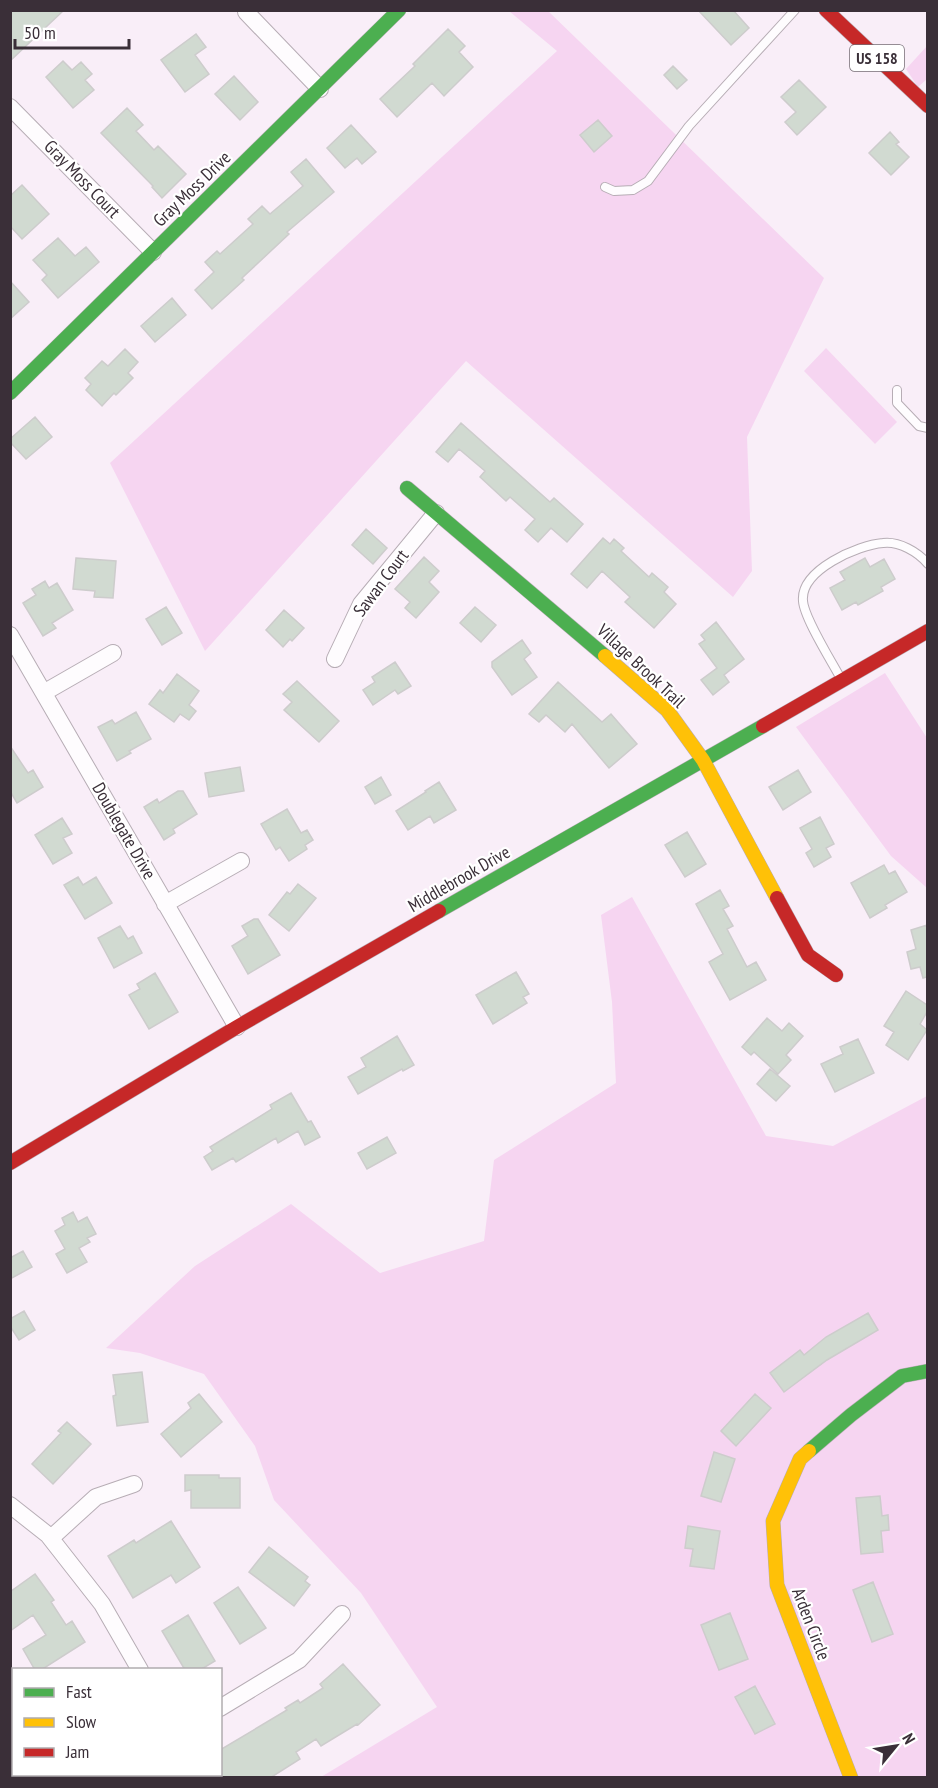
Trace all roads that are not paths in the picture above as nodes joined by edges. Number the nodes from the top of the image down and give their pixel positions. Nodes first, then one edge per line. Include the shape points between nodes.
1 (399, 10) edge
2 (795, 10) edge
3 (826, 10) edge
4 (246, 12) dead end
5 (320, 89) junction
6 (927, 106) edge
7 (10, 107) edge
8 (605, 187) dead end
9 (153, 252) junction
10 (897, 390) dead end
11 (10, 393) edge
12 (927, 428) edge
13 (407, 488) dead end
14 (436, 513) junction
15 (927, 564) edge
16 (927, 631) edge
17 (10, 635) edge
18 (113, 653) dead end
19 (335, 659) dead end
20 (841, 680) junction
21 (45, 692) junction
22 (703, 760) junction
23 (241, 861) dead end
24 (165, 904) junction
25 (836, 975) dead end
26 (237, 1027) junction
27 (10, 1163) edge
28 (927, 1371) edge
29 (134, 1484) dead end
30 (10, 1505) edge
31 (51, 1538) junction
32 (342, 1614) dead end
33 (139, 1668) edge
34 (222, 1707) edge
35 (850, 1778) edge

1 - 5 street, Gray Moss Drive
2 - 8 lane via 689,126 648,181 633,190 614,191
3 - 6 street, US 158
4 - 5 street
5 - 9 street, Gray Moss Drive
7 - 9 street, Gray Moss Court
9 - 11 street, Gray Moss Drive
10 - 12 lane via 897,403 919,426
13 - 14 street, Village Brook Trail
14 - 19 street, Sawan Court via 361,604
14 - 22 street, Village Brook Trail via 640,684 666,710
15 - 20 lane via 906,547 885,542 830,561 804,587 802,601
16 - 20 street, Middlebrook Drive
17 - 21 street, Doublegate Drive
18 - 21 street
20 - 22 street, Middlebrook Drive
21 - 24 street, Doublegate Drive
22 - 25 street, Village Brook Trail via 808,955
22 - 26 street, Middlebrook Drive
23 - 24 street
24 - 26 street, Doublegate Drive
26 - 27 street, Middlebrook Drive
28 - 35 street, Arden Circle via 902,1376 800,1459 773,1521 777,1585
29 - 31 street via 96,1497
30 - 31 street
31 - 33 street via 102,1604
32 - 34 street via 299,1660

